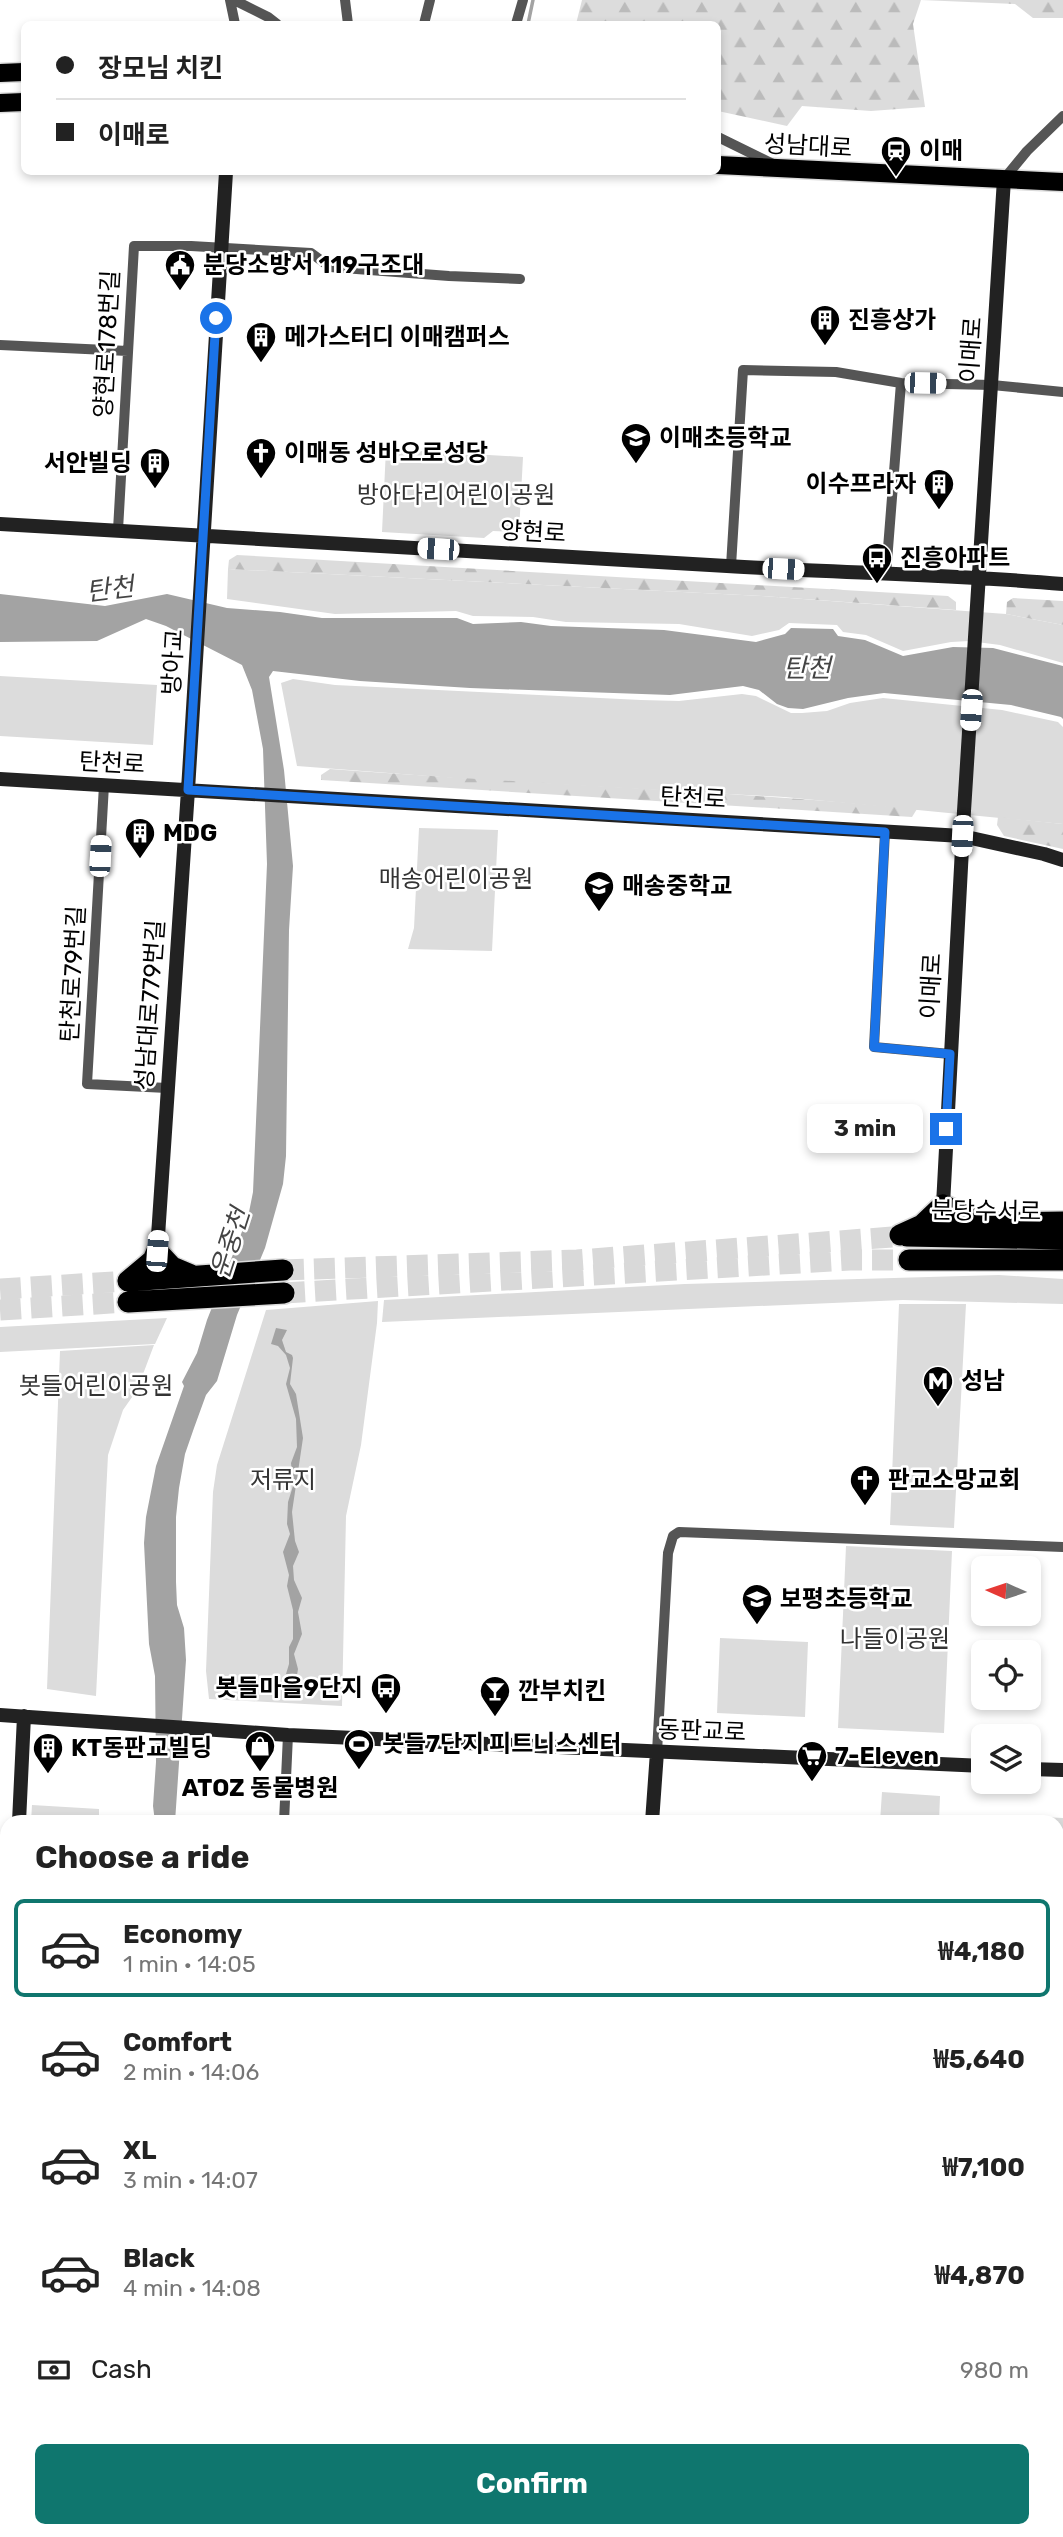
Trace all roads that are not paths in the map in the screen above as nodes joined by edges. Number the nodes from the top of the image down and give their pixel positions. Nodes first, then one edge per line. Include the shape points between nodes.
1 (232, 0) edge
2 (345, 0) edge
3 (430, 0) edge
4 (523, 0) edge
5 (235, 21) edge
6 (273, 21) edge
7 (348, 21) edge
8 (425, 21) edge
9 (517, 21) edge
10 (21, 72) edge
11 (0, 73) edge
12 (21, 102) edge
13 (0, 103) edge
14 (1063, 116) edge
15 (721, 139) edge
16 (721, 166) edge
17 (781, 169) junction
18 (226, 175) edge
19 (1004, 179) junction
20 (1063, 183) edge
21 (220, 249) junction
22 (520, 279) dead end
23 (0, 345) edge
24 (128, 351) junction
25 (901, 383) junction
26 (992, 385) junction
27 (1063, 392) edge
28 (0, 524) edge
29 (118, 530) junction
30 (202, 535) junction
31 (731, 566) junction
32 (886, 574) junction
33 (980, 576) junction
34 (1063, 584) edge
35 (190, 762) joint
36 (0, 779) edge
37 (104, 785) junction
38 (188, 790) junction
39 (885, 832) junction
40 (962, 836) junction
41 (1063, 860) edge
42 (950, 1054) junction
43 (167, 1088) junction
44 (943, 1205) junction
45 (985, 1222) junction
46 (1063, 1222) edge
47 (909, 1232) junction
48 (1063, 1239) edge
49 (157, 1251) junction
50 (909, 1260) tunnel mouth
51 (1063, 1260) edge
52 (971, 1261) junction
53 (1063, 1268) edge
54 (278, 1270) tunnel mouth
55 (167, 1273) junction
56 (274, 1294) tunnel mouth
57 (128, 1302) tunnel mouth
58 (1063, 1547) edge
59 (0, 1715) edge
60 (24, 1716) junction
61 (288, 1735) junction
62 (657, 1752) junction
63 (971, 1765) edge
64 (1041, 1769) edge
65 (1063, 1770) edge
66 (19, 1815) edge
67 (284, 1815) edge
68 (652, 1815) edge

1 - 5 street
1 - 6 street
2 - 7 street
3 - 8 street
4 - 9 street
10 - 11 main road
12 - 13 main road
14 - 19 street
15 - 17 street
16 - 17 main road, 성남대로
17 - 19 main road, 성남대로
18 - 21 main road
19 - 20 main road, 성남대로
19 - 26 main road, 이매로
21 - 22 street via 311,253 330,267
21 - 24 street, 양현로178번길 via 134,246
21 - 30 main road
23 - 24 street
24 - 29 street, 양현로178번길
25 - 26 street
25 - 31 street via 836,372 743,370
25 - 32 street
26 - 27 street
26 - 33 main road, 이매로
28 - 29 main road, 양현로
29 - 30 main road, 양현로
30 - 31 main road, 양현로
30 - 35 main road, 방아교
31 - 32 main road, 양현로
32 - 33 main road, 양현로
33 - 34 main road, 양현로
33 - 40 main road, 이매로
35 - 38 main road, 성남대로779번길
36 - 37 main road, 탄천로
37 - 38 main road, 탄천로
37 - 43 street, 탄천로79번길 via 87,1084
38 - 39 main road, 탄천로
38 - 43 main road, 성남대로779번길
39 - 40 main road, 탄천로
39 - 42 street via 874,1047
40 - 41 main road, 탄천로
40 - 42 main road, 이매로
42 - 44 main road, 이매로
43 - 49 main road, 성남대로779번길
44 - 45 highway
44 - 47 highway
45 - 46 highway
45 - 47 highway
47 - 48 highway, 분당수서로
49 - 55 highway
49 - 55 highway via 153,1260 128,1280
50 - 52 highway, 분당수서로
51 - 52 highway, 분당수서로
52 - 53 highway
54 - 55 highway via 196,1277
56 - 57 highway
58 - 62 street via 678,1532 668,1553
59 - 60 main road
60 - 61 main road, 동판교로
60 - 66 main road
61 - 62 main road, 동판교로
61 - 67 street
62 - 63 main road, 동판교로
62 - 68 main road
64 - 65 main road

